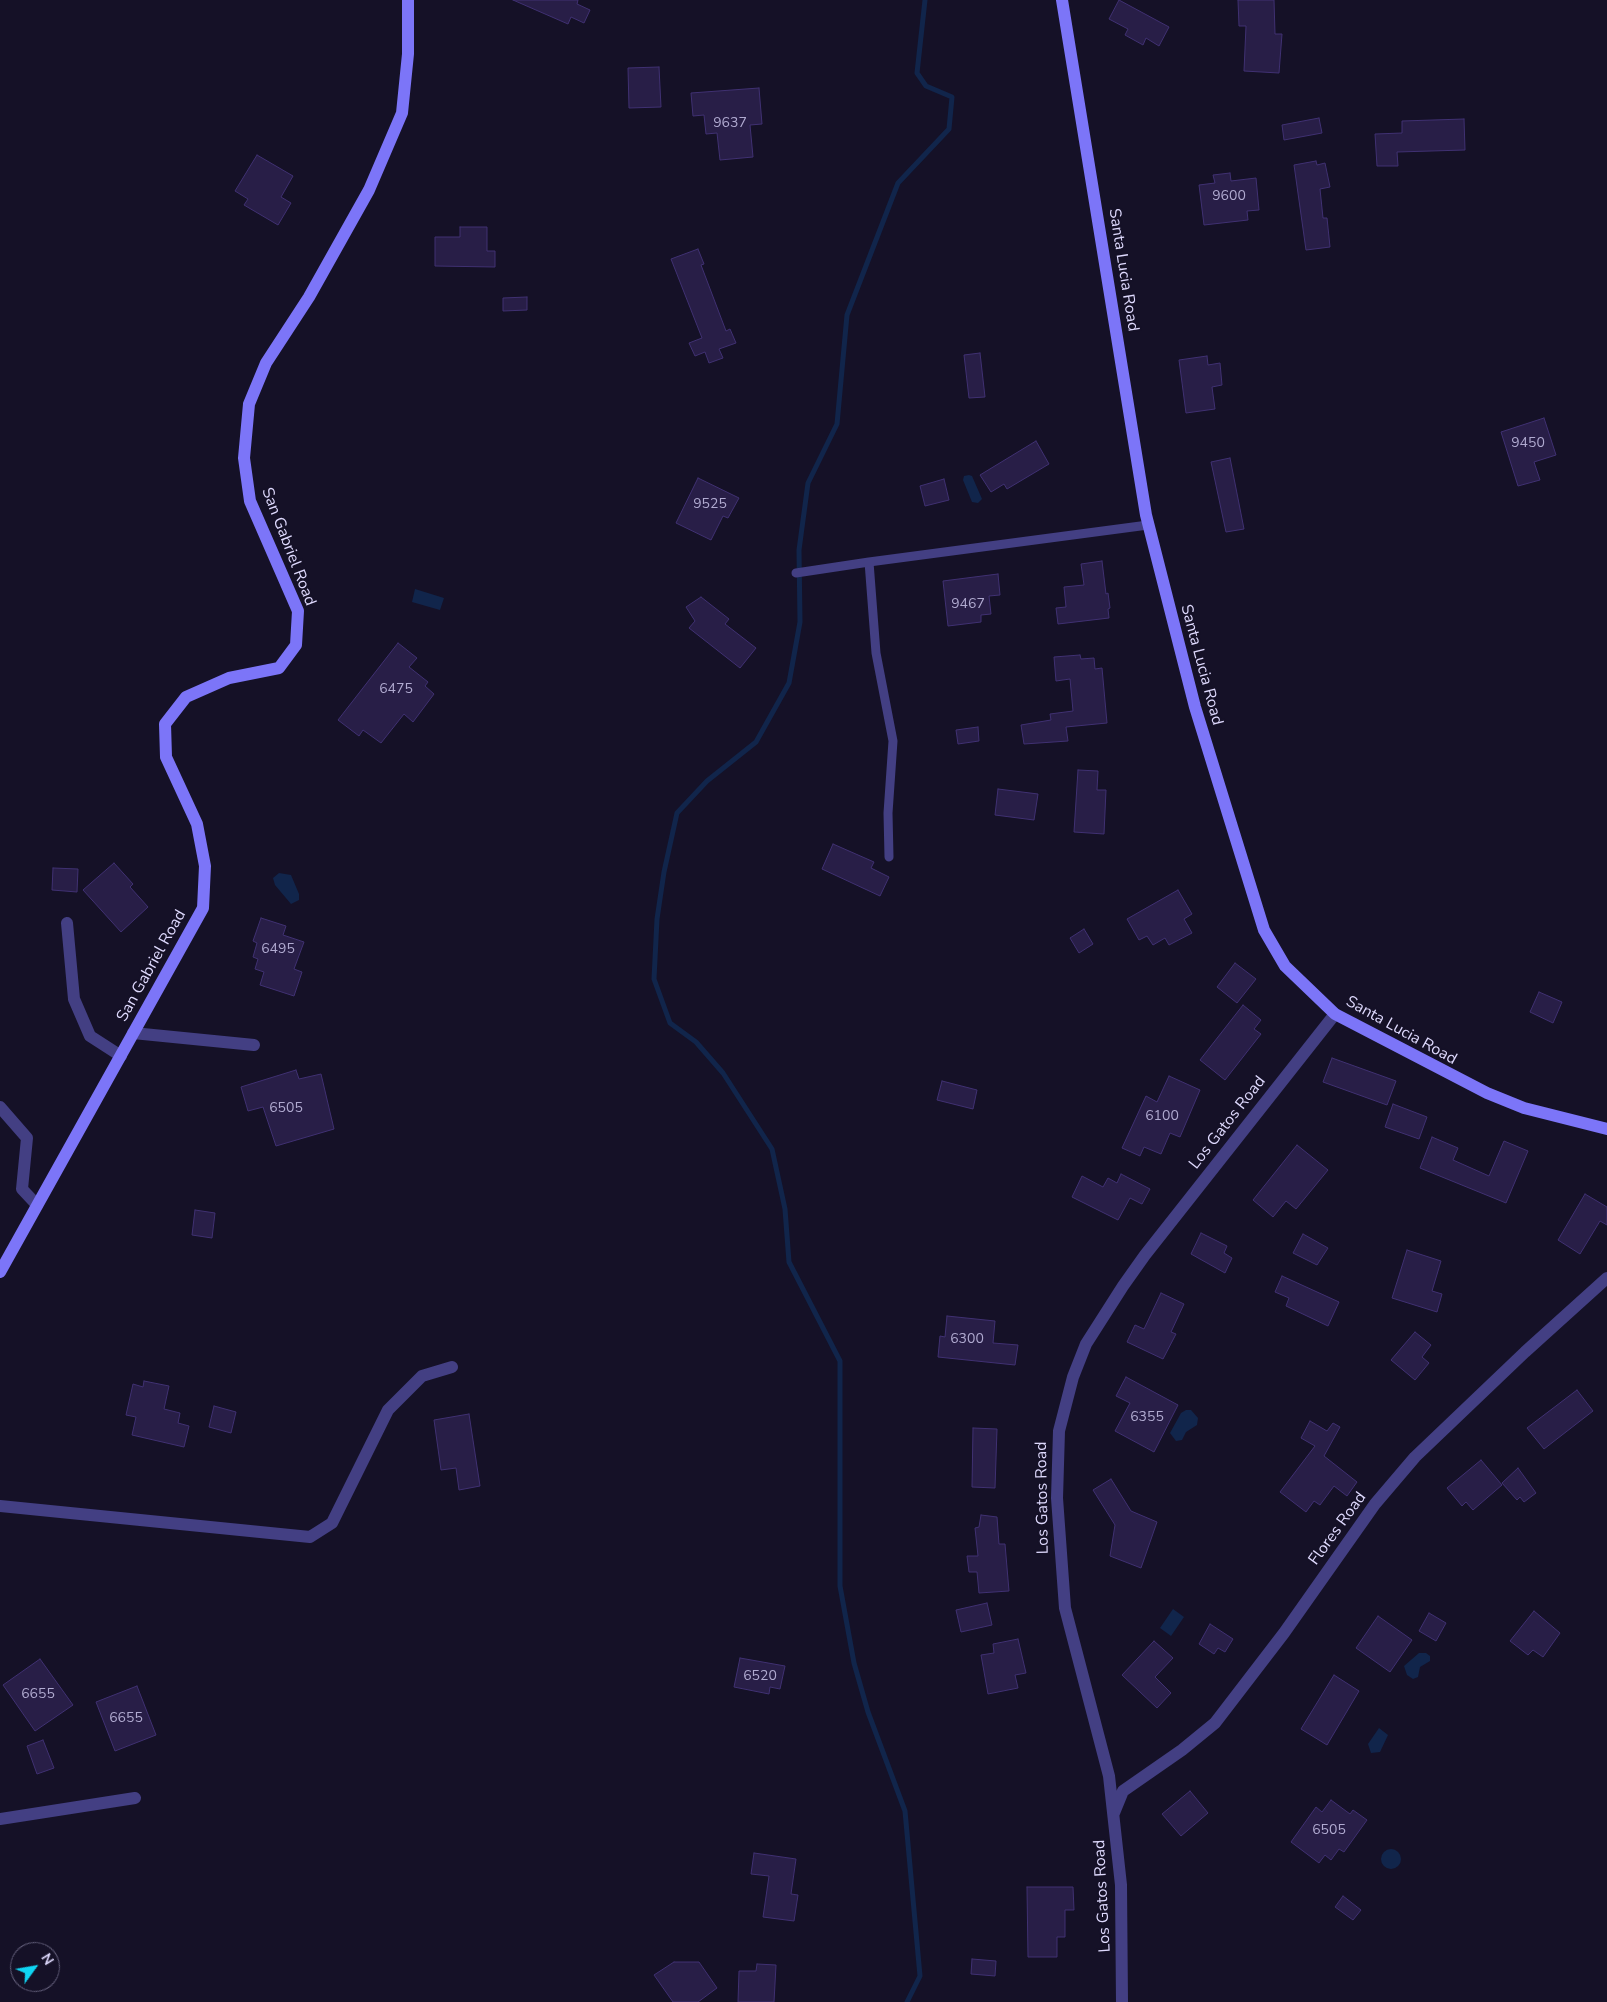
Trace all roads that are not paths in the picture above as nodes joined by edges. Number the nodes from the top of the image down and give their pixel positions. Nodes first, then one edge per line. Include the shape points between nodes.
1 (408, 0) edge
2 (1062, 0) edge
3 (1148, 525) junction
4 (869, 562) junction
5 (796, 573) dead end
6 (888, 857) dead end
7 (67, 924) dead end
8 (1335, 1014) junction
9 (134, 1033) junction
10 (254, 1046) dead end
11 (121, 1056) junction
12 (0, 1107) edge
13 (1607, 1129) edge
14 (37, 1205) junction
15 (0, 1272) edge
16 (1607, 1278) edge
17 (452, 1368) dead end
18 (0, 1506) edge
19 (135, 1798) dead end
20 (1114, 1812) junction
21 (0, 1819) edge
22 (1122, 2002) edge

1 - 9 street, San Gabriel Road via 408,54 402,113 369,190 309,297 266,363 250,404 244,458 250,501 298,611 296,645 279,668 230,678 186,697 165,724 166,757 197,824 205,866 203,908
2 - 3 street, Santa Lucia Road
3 - 4 lane
3 - 8 street, Santa Lucia Road via 1194,707 1264,930 1284,966
4 - 5 lane
4 - 6 lane via 876,654 893,741
7 - 11 street via 74,1000 90,1036
8 - 13 street, Santa Lucia Road via 1487,1093 1524,1108
8 - 20 street, Los Gatos Road via 1145,1255 1086,1344 1066,1402 1057,1458 1064,1608 1109,1776
9 - 10 street
9 - 11 street, San Gabriel Road
11 - 14 street, San Gabriel Road
12 - 14 street via 27,1138 22,1189
14 - 15 street, San Gabriel Road
16 - 20 street, Flores Road via 1416,1457 1375,1504 1284,1633 1215,1723 1123,1791
17 - 18 street via 422,1376 388,1410 332,1524 310,1537
19 - 21 street
20 - 22 street, Los Gatos Road via 1121,1885

